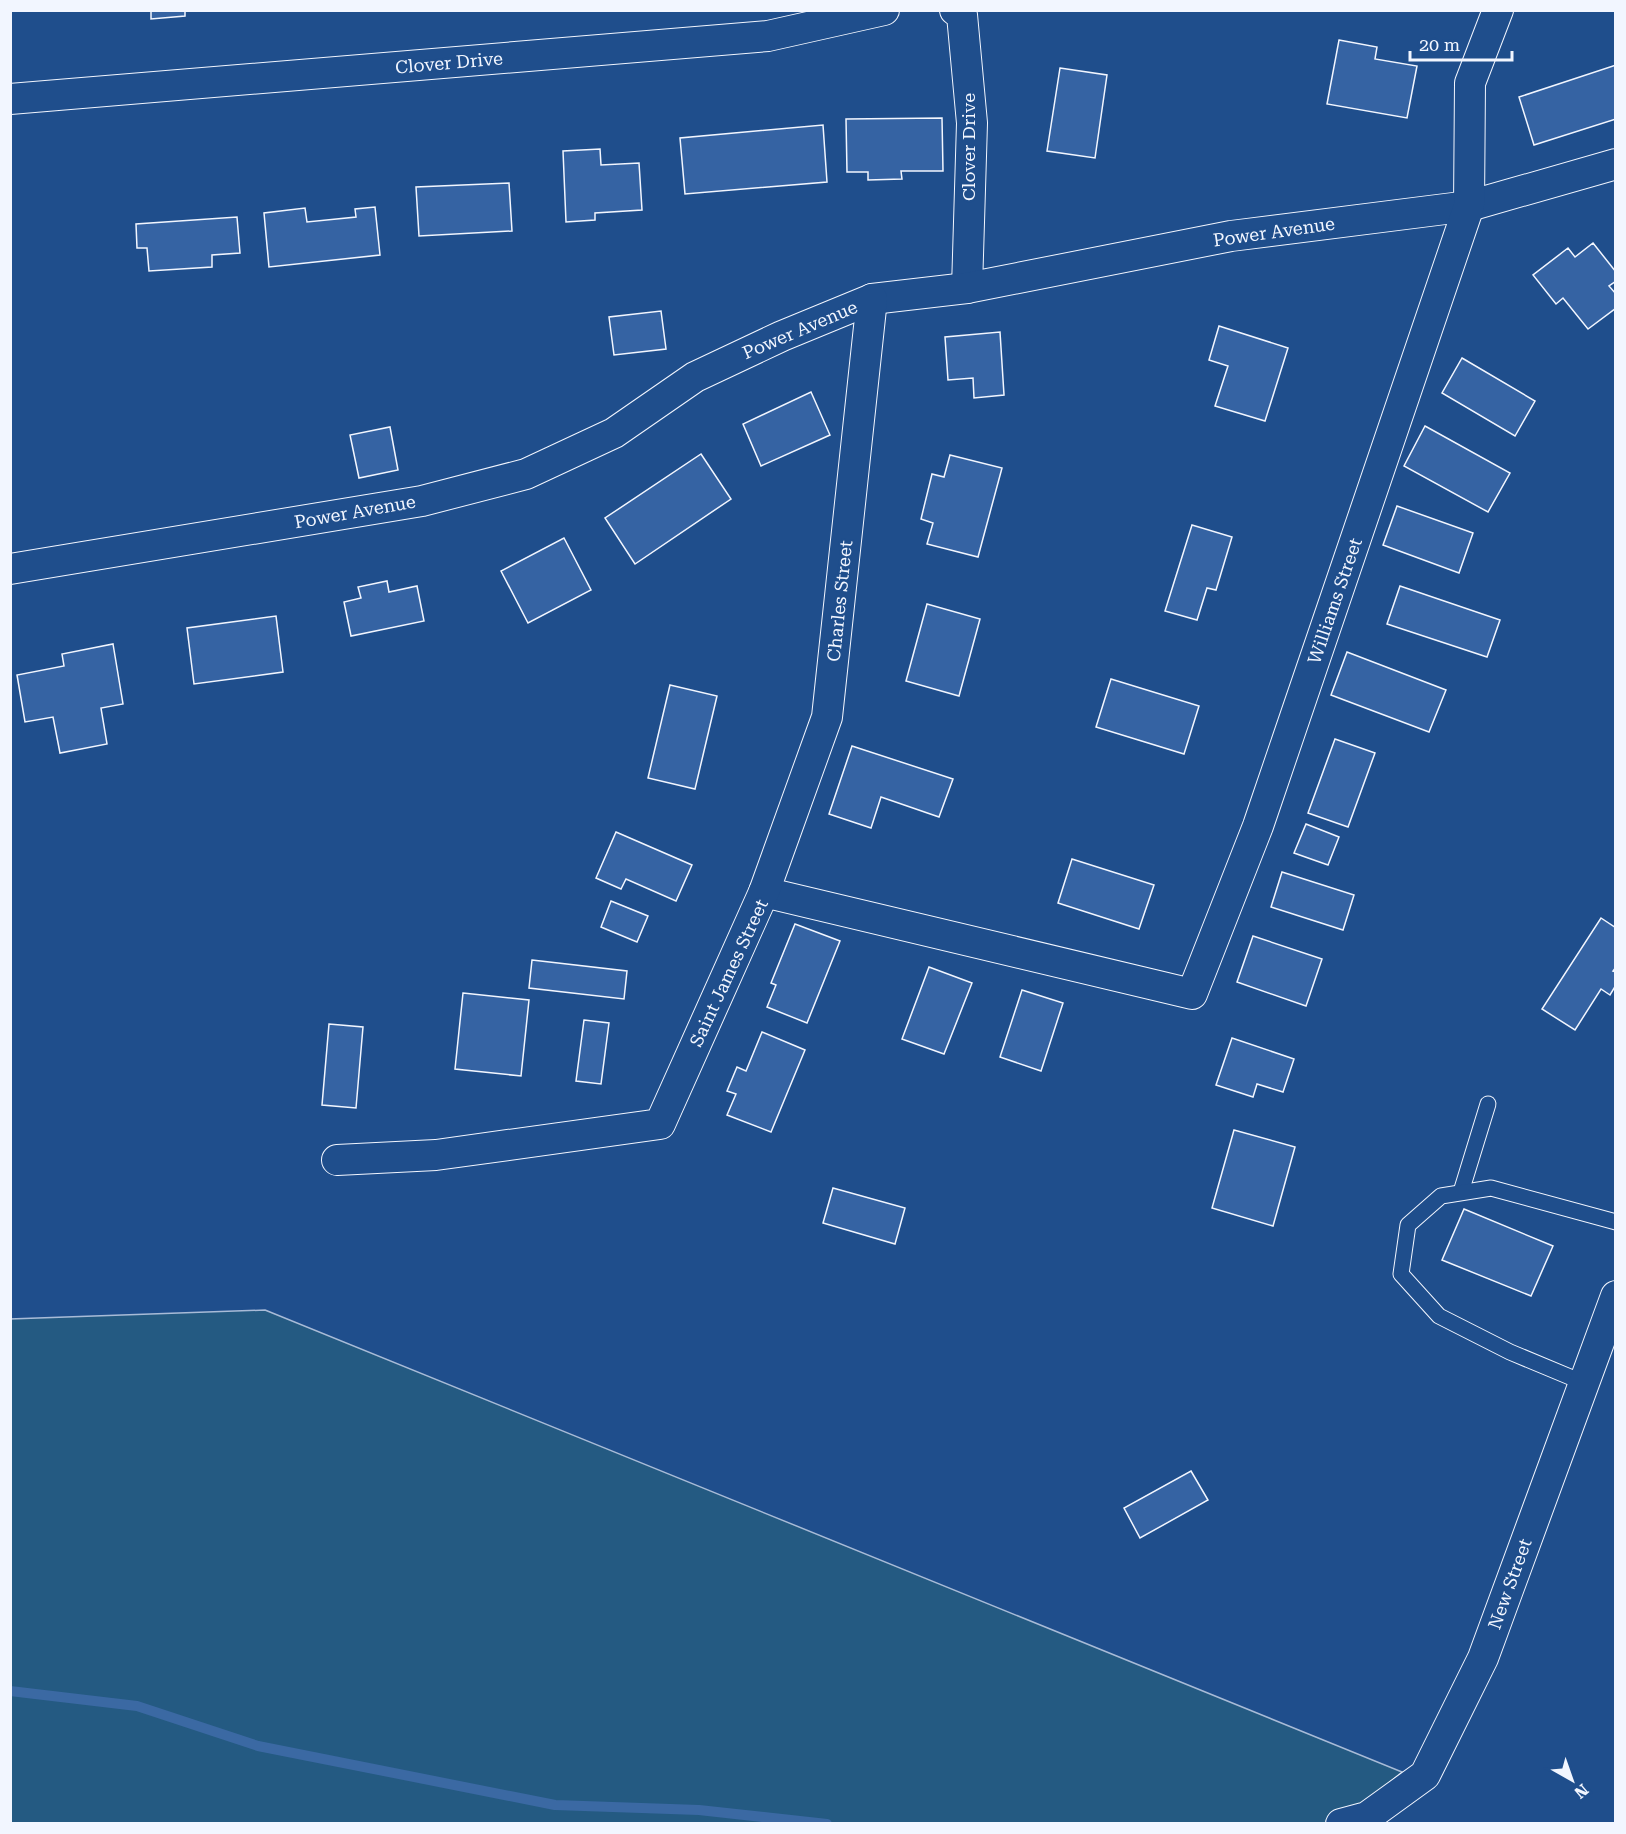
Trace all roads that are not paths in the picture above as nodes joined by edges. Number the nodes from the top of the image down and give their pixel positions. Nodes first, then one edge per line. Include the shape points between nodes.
1 (884, 10) edge
2 (956, 10) edge
3 (1498, 10) edge
4 (10, 99) edge
5 (1616, 164) edge
6 (1469, 206) junction
7 (967, 288) junction
8 (872, 299) junction
9 (10, 569) edge
10 (764, 892) junction
11 (1192, 994) joint
12 (1488, 1104) dead end
13 (337, 1160) dead end
14 (1461, 1192) junction
15 (1616, 1222) edge
16 (1616, 1296) edge
17 (1582, 1382) junction
18 (1341, 1824) edge

1 - 4 street, Clover Drive via 768,36
2 - 7 street, Clover Drive via 962,15 972,123
3 - 6 street, Williams Street via 1470,83
5 - 6 street, Power Avenue
6 - 7 street, Power Avenue via 1231,236
6 - 11 street, Williams Street via 1258,826
7 - 8 street, Power Avenue
8 - 9 street, Power Avenue via 695,376 614,434 526,474 422,501
8 - 10 street, Charles Street via 827,717
10 - 11 street, Saint James Street
10 - 13 street, Saint James Street via 660,1124 436,1155
12 - 14 lane
14 - 15 lane via 1491,1188
14 - 17 lane via 1441,1196 1408,1225 1401,1274 1439,1316
16 - 17 street, New Street
17 - 18 street, New Street via 1483,1658 1425,1774 1367,1816

